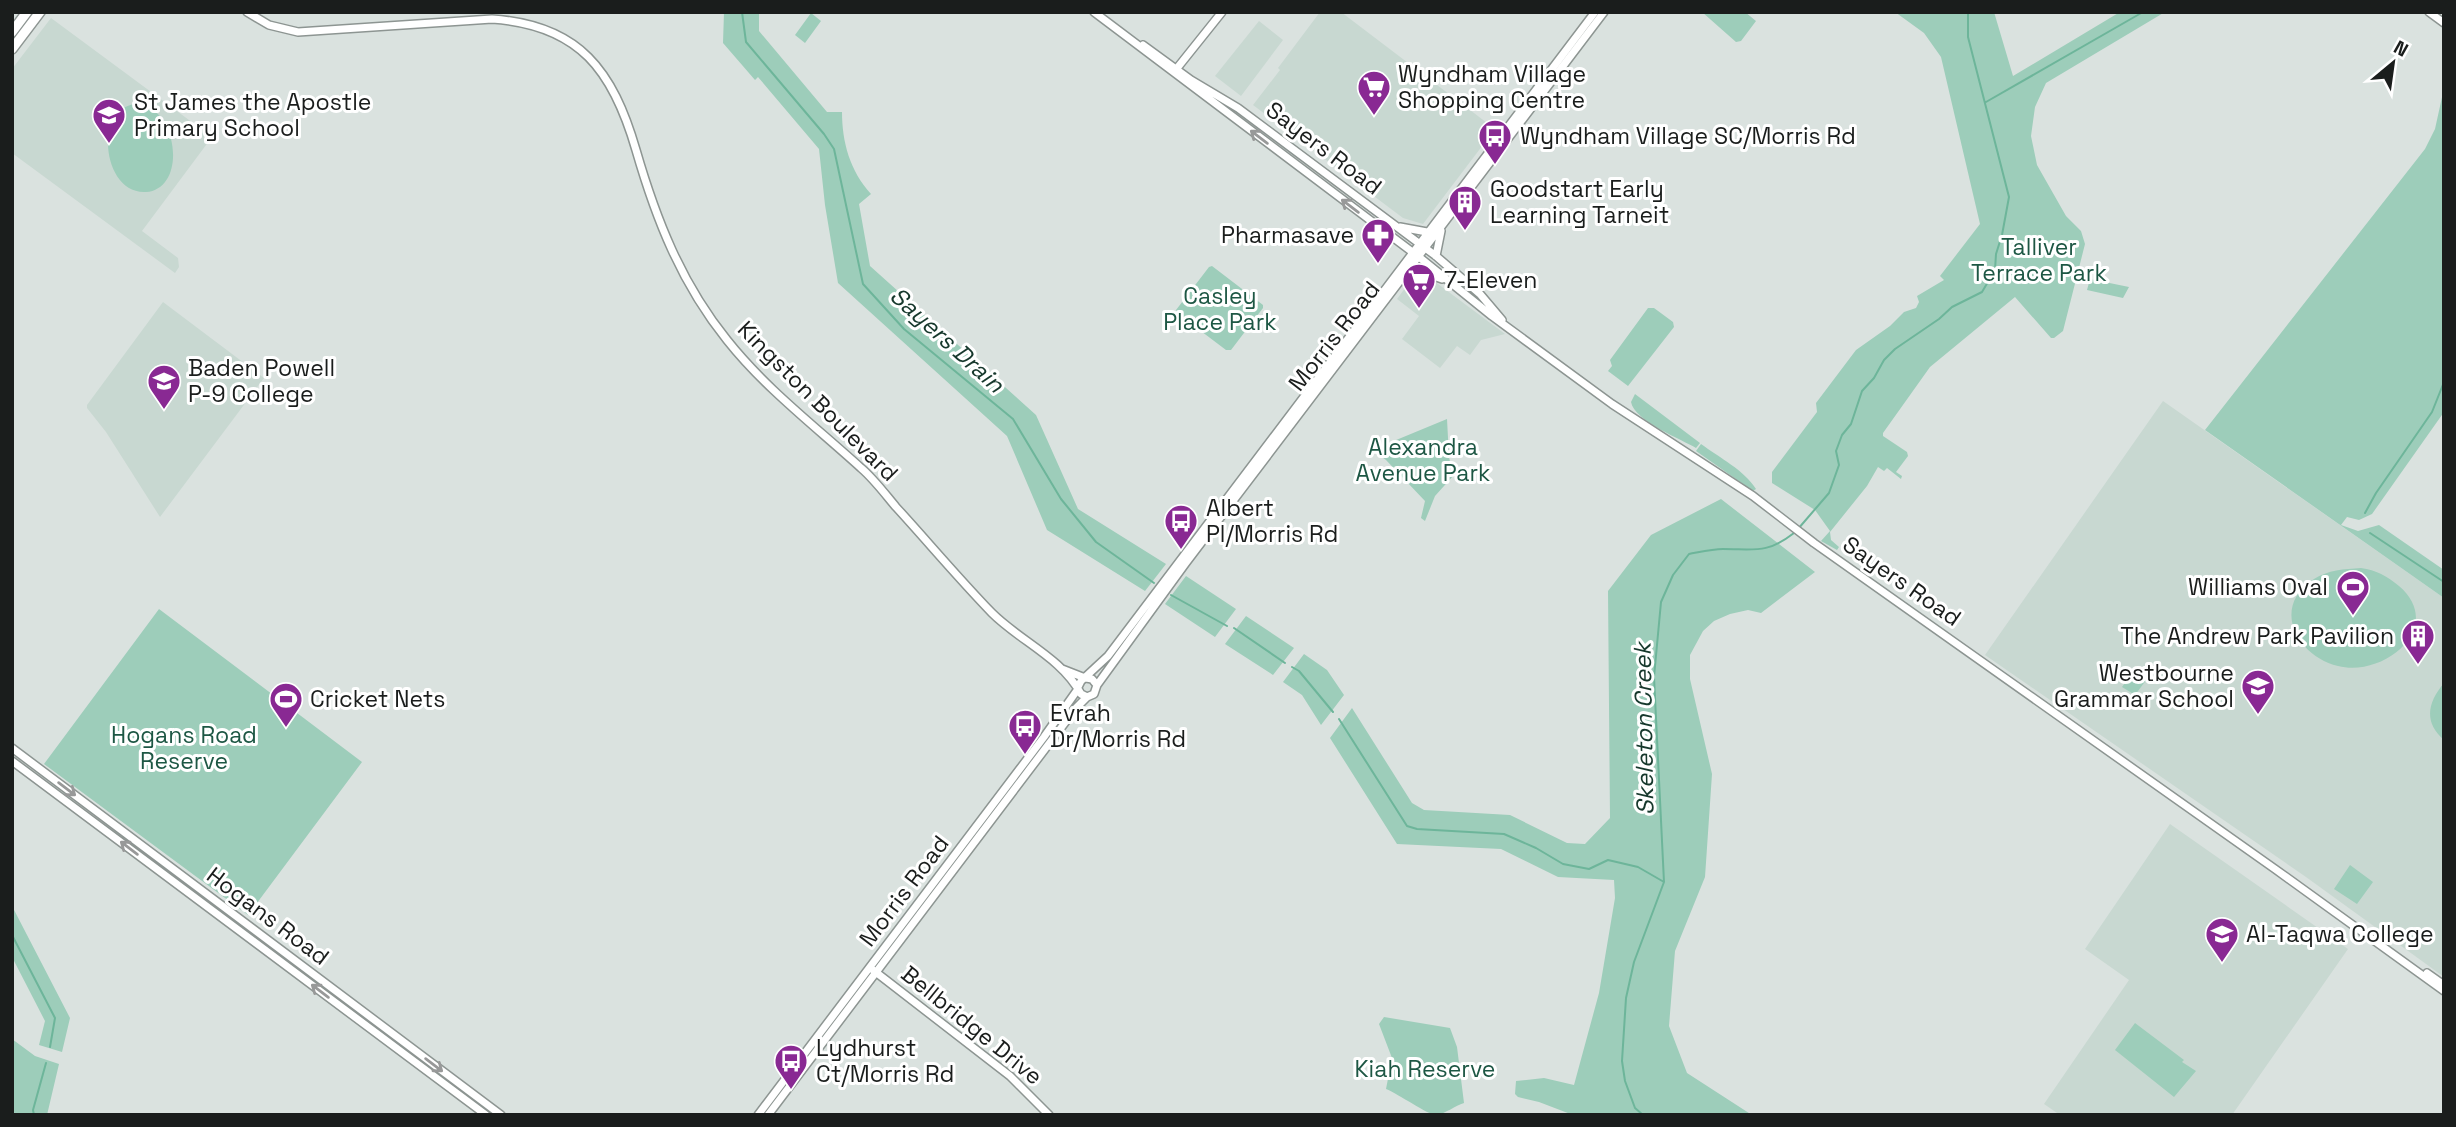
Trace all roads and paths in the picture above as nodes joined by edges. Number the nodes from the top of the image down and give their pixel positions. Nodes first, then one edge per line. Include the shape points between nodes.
1 (27, 12) edge
2 (40, 12) edge
3 (247, 12) edge
4 (1094, 12) edge
5 (1222, 12) edge
6 (1594, 12) edge
7 (1604, 12) edge
8 (2429, 12) edge
9 (2444, 23) edge
10 (12, 32) edge
11 (12, 49) edge
12 (1563, 60) junction
13 (1175, 71) junction
14 (1478, 172) junction
15 (1392, 223) junction
16 (1442, 227) junction
17 (1427, 232) junction
18 (1419, 243) junction
19 (1426, 249) junction
20 (1412, 252) junction
21 (1436, 256) junction
22 (1419, 257) junction
23 (1410, 270) junction
24 (1451, 283) junction
25 (1503, 323) junction
26 (1293, 414) junction
27 (1212, 524) junction
28 (1062, 668) junction
29 (1085, 678) junction
30 (1097, 685) junction
31 (1078, 688) junction
32 (1087, 697) junction
33 (12, 748) edge
34 (12, 761) edge
35 (1009, 790) junction
36 (2276, 869) junction
37 (190, 881) junction
38 (183, 889) junction
39 (228, 909) junction
40 (225, 919) junction
41 (872, 970) junction
42 (2444, 988) edge
43 (854, 994) junction
44 (380, 1024) junction
45 (374, 1031) junction
46 (486, 1115) edge
47 (501, 1115) edge
48 (758, 1115) edge
49 (768, 1115) edge
50 (1049, 1115) edge

1 - 10 highway
2 - 11 highway
3 - 28 street, Kingston Boulevard via 269,25 298,32 510,20 554,34 585,54 603,73 624,111 678,267 727,340 769,385 862,468 1006,627
4 - 13 street, Sayers Road
5 - 13 street
6 - 12 street, Morris Road
7 - 12 street, Morris Road
8 - 9 street
12 - 14 street, Morris Road
13 - 15 street, Sayers Road via 1238,108
20 -> 13 street, Sayers Road
14 - 16 street, Morris Road
14 - 17 street, Morris Road
15 - 17 street
15 - 18 street, Sayers Road
16 - 19 street, Morris Road
16 - 21 street
17 - 18 street, Morris Road
18 - 19 street, Sayers Road
18 - 20 street, Morris Road
19 - 21 street, Sayers Road
19 - 22 street, Morris Road
20 - 22 street, Sayers Road
20 - 26 street, Morris Road
21 - 25 street, Sayers Road via 1479,294
22 - 23 street, Morris Road
22 - 24 street, Sayers Road
23 - 24 street
23 - 26 street, Morris Road
24 - 25 street, Sayers Road
25 - 36 street, Sayers Road
26 - 27 street, Morris Road
27 - 29 street, Morris Road via 1108,656
27 - 30 street, Morris Road
28 - 29 street, Kingston Boulevard
28 - 31 street, Kingston Boulevard
29 - 30 street
29 - 31 street
30 - 32 street
31 - 32 street
31 - 35 street, Morris Road
32 - 35 street, Morris Road
33 -> 37 street, Hogans Road
38 -> 34 street, Hogans Road
35 - 41 street, Morris Road
36 - 42 street, Sayers Road
36 - 42 street, Sayers Road via 2333,905
37 - 38 street
37 - 39 street, Hogans Road
38 - 40 street, Hogans Road
39 - 40 street
39 - 44 street, Hogans Road
45 -> 40 street, Hogans Road
41 - 43 street, Morris Road
41 - 50 street, Bellbridge Drive via 1010,1076
43 - 48 street, Morris Road
43 - 49 street, Morris Road
44 - 45 street
44 -> 47 street, Hogans Road
45 - 46 street, Hogans Road

